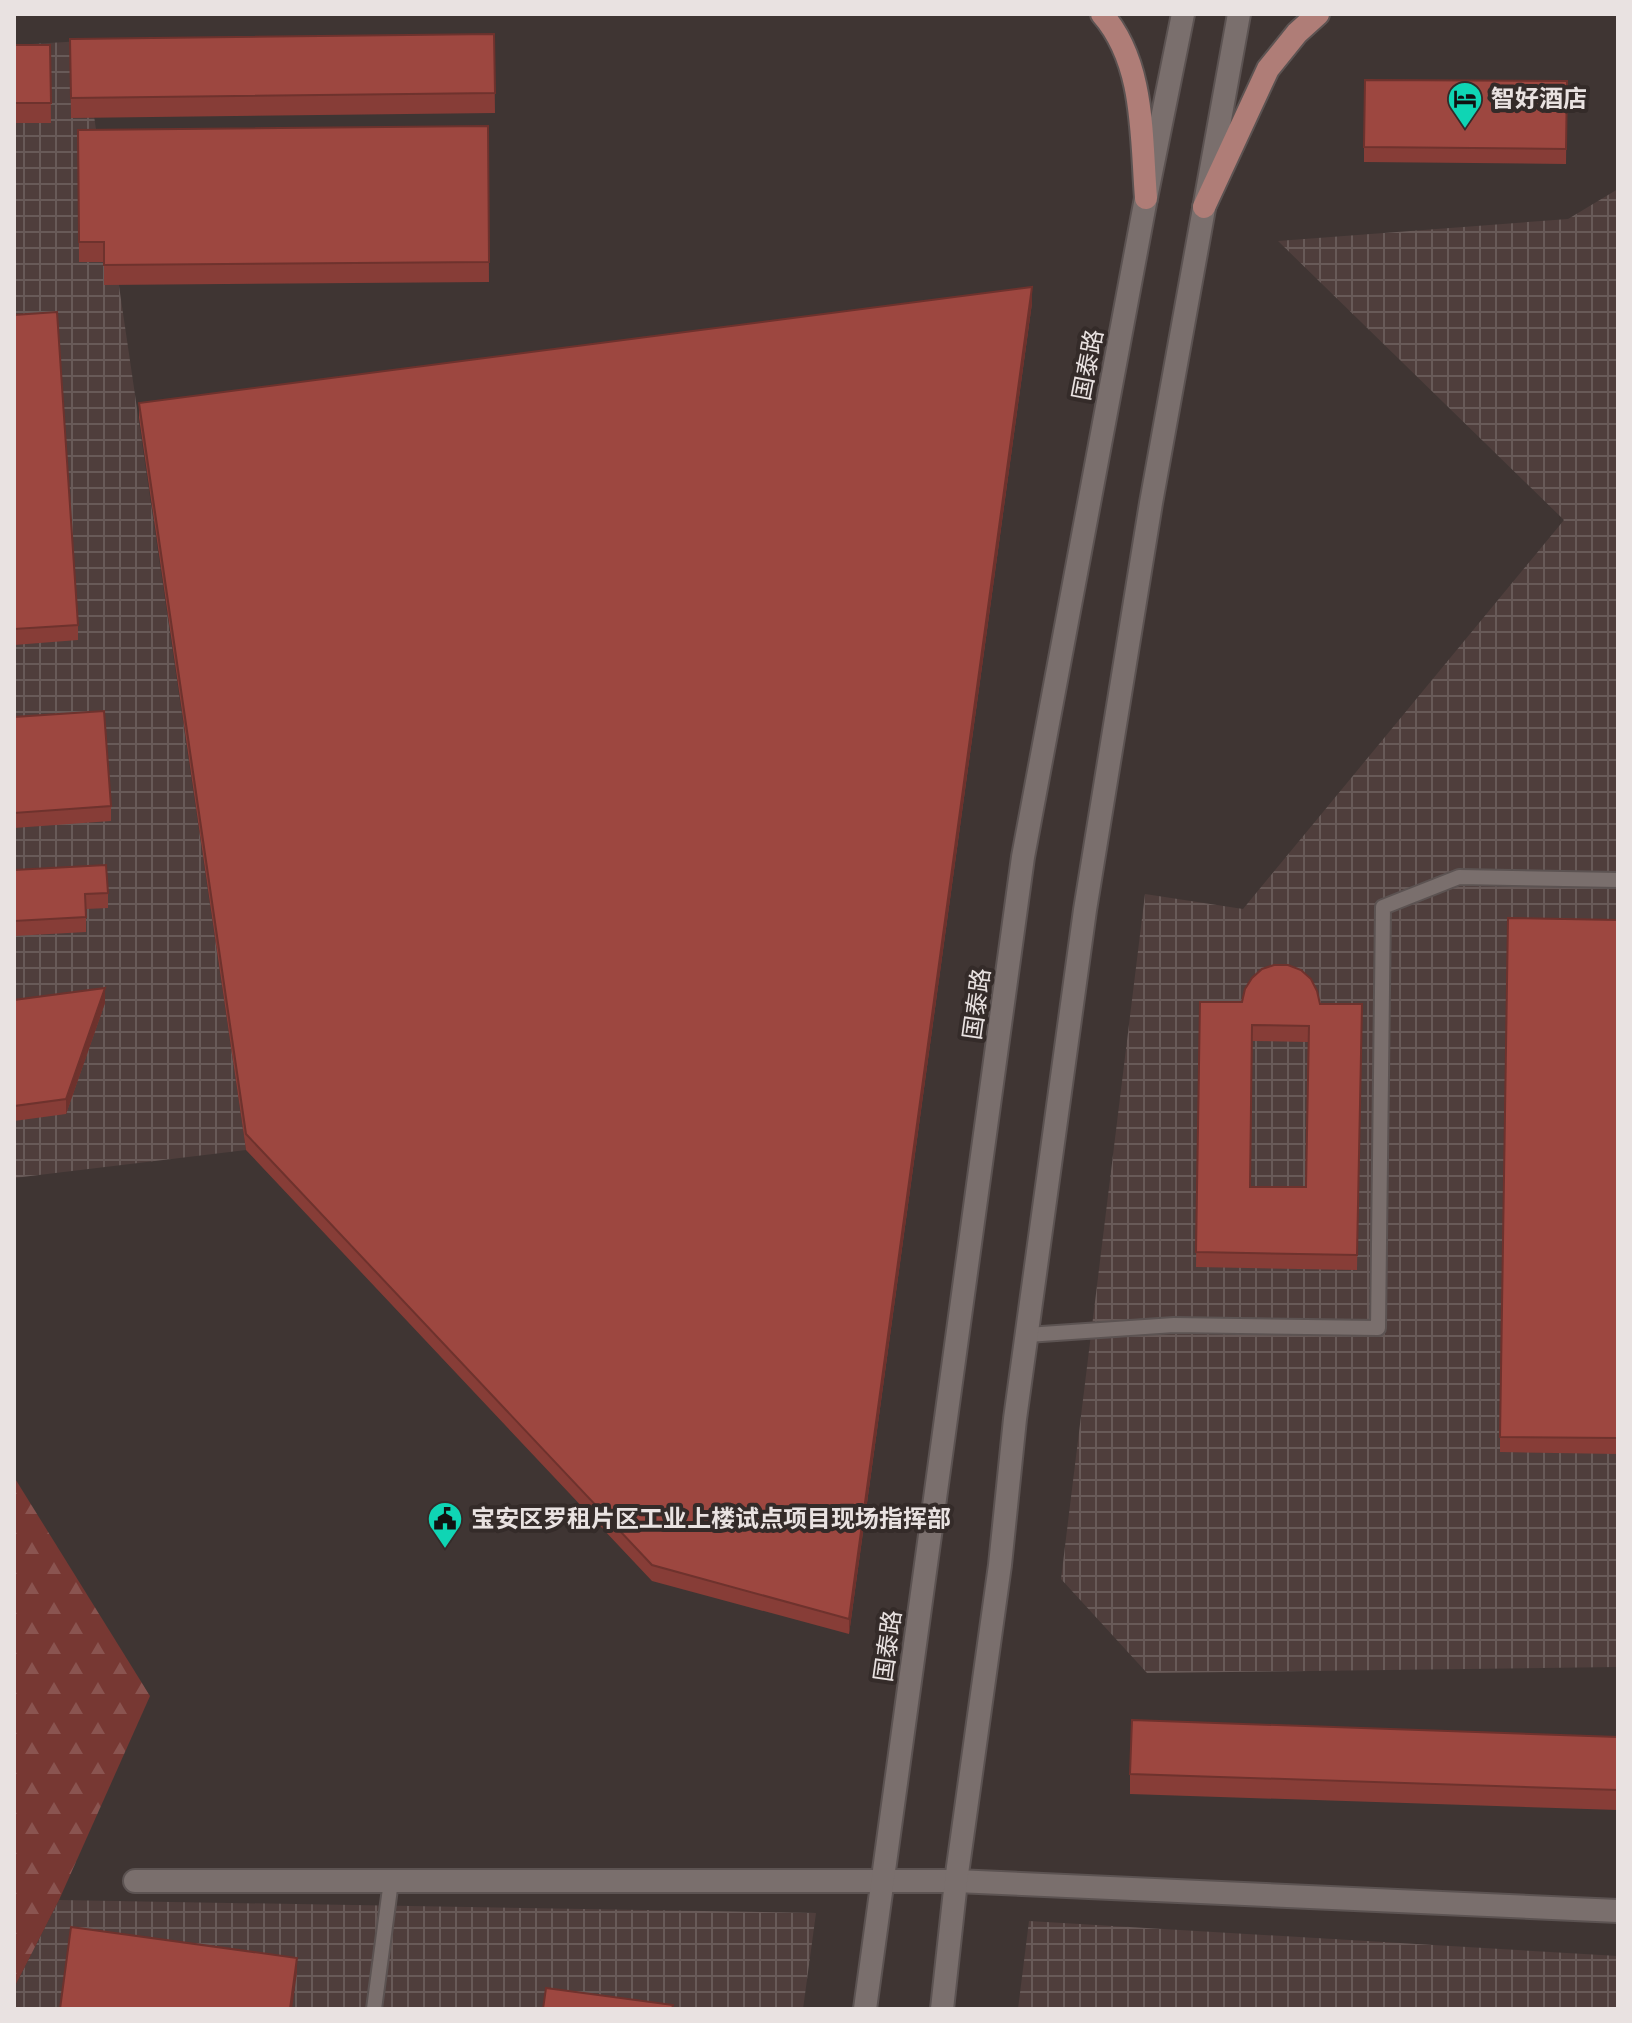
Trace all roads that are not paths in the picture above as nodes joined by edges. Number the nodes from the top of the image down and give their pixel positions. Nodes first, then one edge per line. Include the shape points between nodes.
1 (1102, 14) edge
2 (1183, 14) edge
3 (1239, 14) edge
4 (1318, 14) edge
5 (1146, 198) junction
6 (1204, 207) junction
7 (1618, 880) edge
8 (1027, 1335) junction
9 (881, 1880) junction
10 (135, 1881) dead end
11 (391, 1881) junction
12 (956, 1881) junction
13 (1618, 1911) edge
14 (374, 2009) edge
15 (865, 2009) edge
16 (942, 2009) edge

1 - 5 main road via 1131,65
2 - 5 street, 国泰路
3 - 6 street
4 - 6 main road via 1268,69
5 - 9 street, 国泰路 via 1023,857
6 - 8 street via 1085,910
7 - 8 lane via 1459,877 1383,907 1378,1328 1174,1325
8 - 12 street
9 - 11 street
9 - 12 street
9 - 15 street, 国泰路
10 - 11 street
11 - 14 lane
12 - 13 street
12 - 16 street

